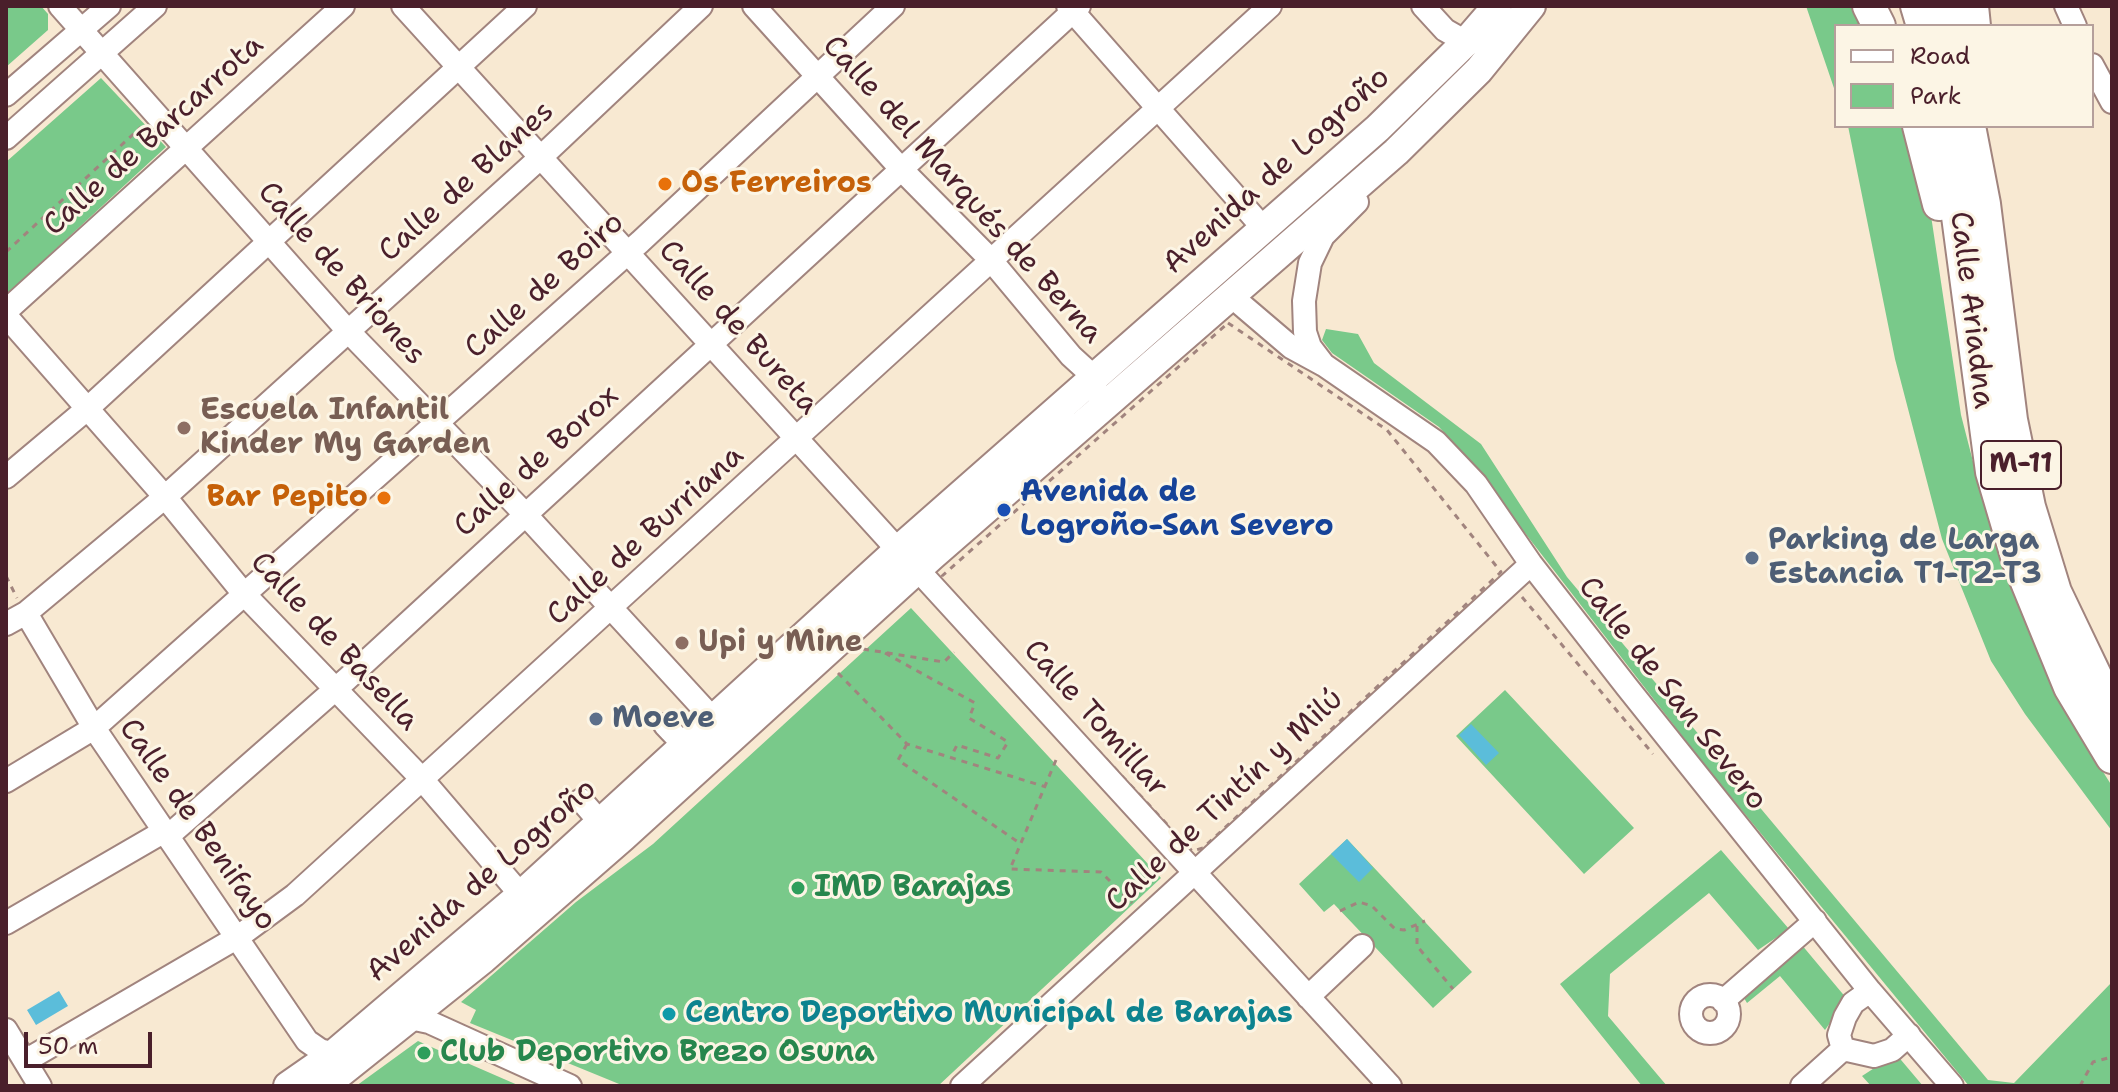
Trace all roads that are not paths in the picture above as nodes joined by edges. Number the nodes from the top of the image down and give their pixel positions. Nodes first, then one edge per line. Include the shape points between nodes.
1 (60, 6) edge
2 (109, 6) edge
3 (155, 6) edge
4 (343, 6) edge
5 (403, 6) edge
6 (525, 6) edge
7 (701, 6) edge
8 (754, 6) edge
9 (893, 6) edge
10 (1270, 6) edge
11 (1423, 6) edge
12 (1497, 6) edge
13 (1531, 6) edge
14 (1869, 6) edge
15 (1074, 8) edge
16 (1878, 24) edge
17 (82, 30) junction
18 (1466, 42) junction
19 (102, 53) junction
20 (459, 68) junction
21 (2094, 69) edge
22 (817, 76) junction
23 (6, 95) edge
24 (2112, 102) edge
25 (1158, 108) junction
26 (1920, 128) edge
27 (1946, 128) edge
28 (1969, 128) edge
29 (1983, 128) edge
30 (6, 138) edge
31 (186, 147) junction
32 (1396, 152) junction
33 (540, 158) junction
34 (902, 170) junction
35 (1984, 204) junction
36 (1265, 230) junction
37 (271, 241) junction
38 (628, 252) junction
39 (990, 259) junction
40 (1230, 295) junction
41 (6, 314) edge
42 (1304, 318) junction
43 (1259, 321) junction
44 (348, 331) junction
45 (713, 345) junction
46 (1324, 365) junction
47 (1094, 377) junction
48 (87, 409) junction
49 (437, 422) junction
50 (798, 438) junction
51 (1992, 472) junction
52 (6, 477) edge
53 (1014, 484) junction
54 (165, 497) junction
55 (524, 513) junction
56 (1531, 564) junction
57 (919, 565) junction
58 (244, 594) junction
59 (22, 607) junction
60 (611, 610) junction
61 (6, 624) edge
62 (334, 690) junction
63 (2112, 711) edge
64 (713, 719) junction
65 (665, 725) dead end
66 (94, 728) junction
67 (685, 746) junction
68 (2112, 757) edge
69 (421, 778) junction
70 (6, 781) edge
71 (581, 800) dead end
72 (612, 830) junction
73 (163, 832) junction
74 (1192, 873) junction
75 (534, 900) junction
76 (1815, 921) junction
77 (6, 923) edge
78 (238, 937) junction
79 (1362, 946) dead end
80 (1870, 991) junction
81 (1308, 997) junction
82 (1723, 1001) dead end
83 (410, 1018) junction
84 (6, 1030) edge
85 (1909, 1035) junction
86 (1843, 1049) junction
87 (334, 1054) junction
88 (25, 1061) junction
89 (40, 1086) edge
90 (288, 1086) edge
91 (324, 1086) edge
92 (570, 1086) edge
93 (962, 1086) edge
94 (1390, 1086) edge
95 (1802, 1086) edge
96 (1952, 1086) edge

1 - 17 street, Calle de Briones
2 - 17 street
3 - 19 street
4 - 31 street, Calle de Barcarrota
5 - 20 street, Calle de Bureta
6 - 20 street
7 - 33 street, Calle de Blanes
8 - 22 street, Calle del Marqués de Berna
9 - 22 street, Calle de Boiro
10 - 25 street, Calle de Burriana
11 - 18 street via 1445,30
12 - 18 main road, Avenida de Logroño
13 - 32 main road, Avenida de Logroño via 1461,89
14 - 16 highway
15 - 25 street
15 - 34 street, Calle de Borox
17 - 19 street, Calle de Briones
17 - 23 street
18 - 36 main road, Avenida de Logroño
19 - 30 street
19 - 31 street, Calle de Briones
20 - 33 street, Calle de Bureta
20 - 37 street
21 - 24 street
22 - 34 street, Calle del Marqués de Berna
22 - 38 street, Calle de Boiro
25 - 36 street
25 - 39 street, Calle de Burriana
26 - 51 highway via 1946,233 1968,396
27 - 51 highway, Calle Ariadna / M-11
28 - 35 highway, Calle Ariadna / M-11
29 - 35 highway
31 - 37 street, Calle de Briones
31 - 41 street, Calle de Barcarrota
32 - 40 main road, Avenida de Logroño
32 - 42 street, Avenida de Logroño via 1388,169 1315,249
33 - 38 street, Calle de Bureta
33 - 44 street, Calle de Blanes
34 - 39 street, Calle del Marqués de Berna
34 - 45 street, Calle de Borox
35 - 63 highway, Calle Ariadna / M-11 via 2011,420 2029,507 2055,592
36 - 40 main road via 1266,242 1225,280
36 - 47 main road, Avenida de Logroño
37 - 44 street, Calle de Briones
37 - 48 street
38 - 45 street, Calle de Bureta
38 - 49 street, Calle de Boiro
39 - 47 street, Calle del Marqués de Berna
39 - 50 street, Calle de Burriana
40 - 43 street, Calle de San Severo
40 - 53 main road, Avenida de Logroño
41 - 48 street, Calle de Basella
42 - 43 street
42 - 46 street, Calle de San Severo via 1310,347
43 - 46 street, Calle de San Severo
44 - 49 street, Calle de Briones
44 - 54 street, Calle de Blanes
45 - 50 street, Calle de Bureta
45 - 55 street, Calle de Borox
46 - 56 street, Calle de San Severo via 1443,447 1476,484
47 - 53 street, Avenida de Logroño via 1095,394 1031,455
47 - 57 main road, Avenida de Logroño
48 - 52 street
48 - 54 street, Calle de Basella
49 - 55 street, Calle de Briones
49 - 58 street, Calle de Boiro
50 - 57 street, Calle de Bureta
50 - 60 street, Calle de Burriana
51 - 68 highway, Calle Ariadna / M-11 via 2018,560 2070,687
53 - 57 main road, Avenida de Logroño
54 - 58 street, Calle de Basella
54 - 59 street, Calle de Blanes
55 - 60 street, Calle de Briones
55 - 62 street, Calle de Borox
56 - 74 street, Calle de Tintín y Milú
56 - 76 street, Calle de San Severo
57 - 64 main road, Avenida de Logroño
57 - 72 main road, Avenida de Logroño
57 - 74 street, Calle Tomillar
58 - 62 street, Calle de Basella
58 - 66 street, Calle de Boiro
59 - 61 street, Calle de Blanes
59 - 66 street, Calle de Benifayo
60 - 64 street, Calle de Briones
60 - 69 street, Calle de Burriana
62 - 69 street, Calle de Basella
62 - 73 street, Calle de Borox via 175,830
64 - 67 main road, Avenida de Logroño
64 - 72 street, Avenida de Logroño via 707,745 630,820
65 - 67 street
66 - 70 street, Calle de Boiro
66 - 73 street, Calle de Benifayo
67 - 72 main road, Avenida de Logroño
69 - 75 street, Calle de Basella
69 - 78 street, Calle de Burriana via 295,895
71 - 72 street
72 - 75 main road, Avenida de Logroño
73 - 77 street, Calle de Borox
73 - 78 street, Calle de Benifayo
74 - 81 street, Calle Tomillar
74 - 93 street, Calle de Tintín y Milú
75 - 83 main road, Avenida de Logroño
75 - 87 main road, Avenida de Logroño
76 - 80 street, Calle de San Severo
76 - 82 street
78 - 87 street, Calle de Benifayo via 307,1041
78 - 88 street, Calle de Burriana
79 - 81 street
80 - 85 street, Calle de San Severo
80 - 86 street via 1845,1017 1839,1035
81 - 94 street, Calle Tomillar
83 - 91 main road, Avenida de Logroño
83 - 92 street
84 - 88 street
85 - 86 street via 1892,1050 1874,1056
85 - 96 street, Calle de San Severo
86 - 95 street
87 - 90 main road, Avenida de Logroño
88 - 89 street

